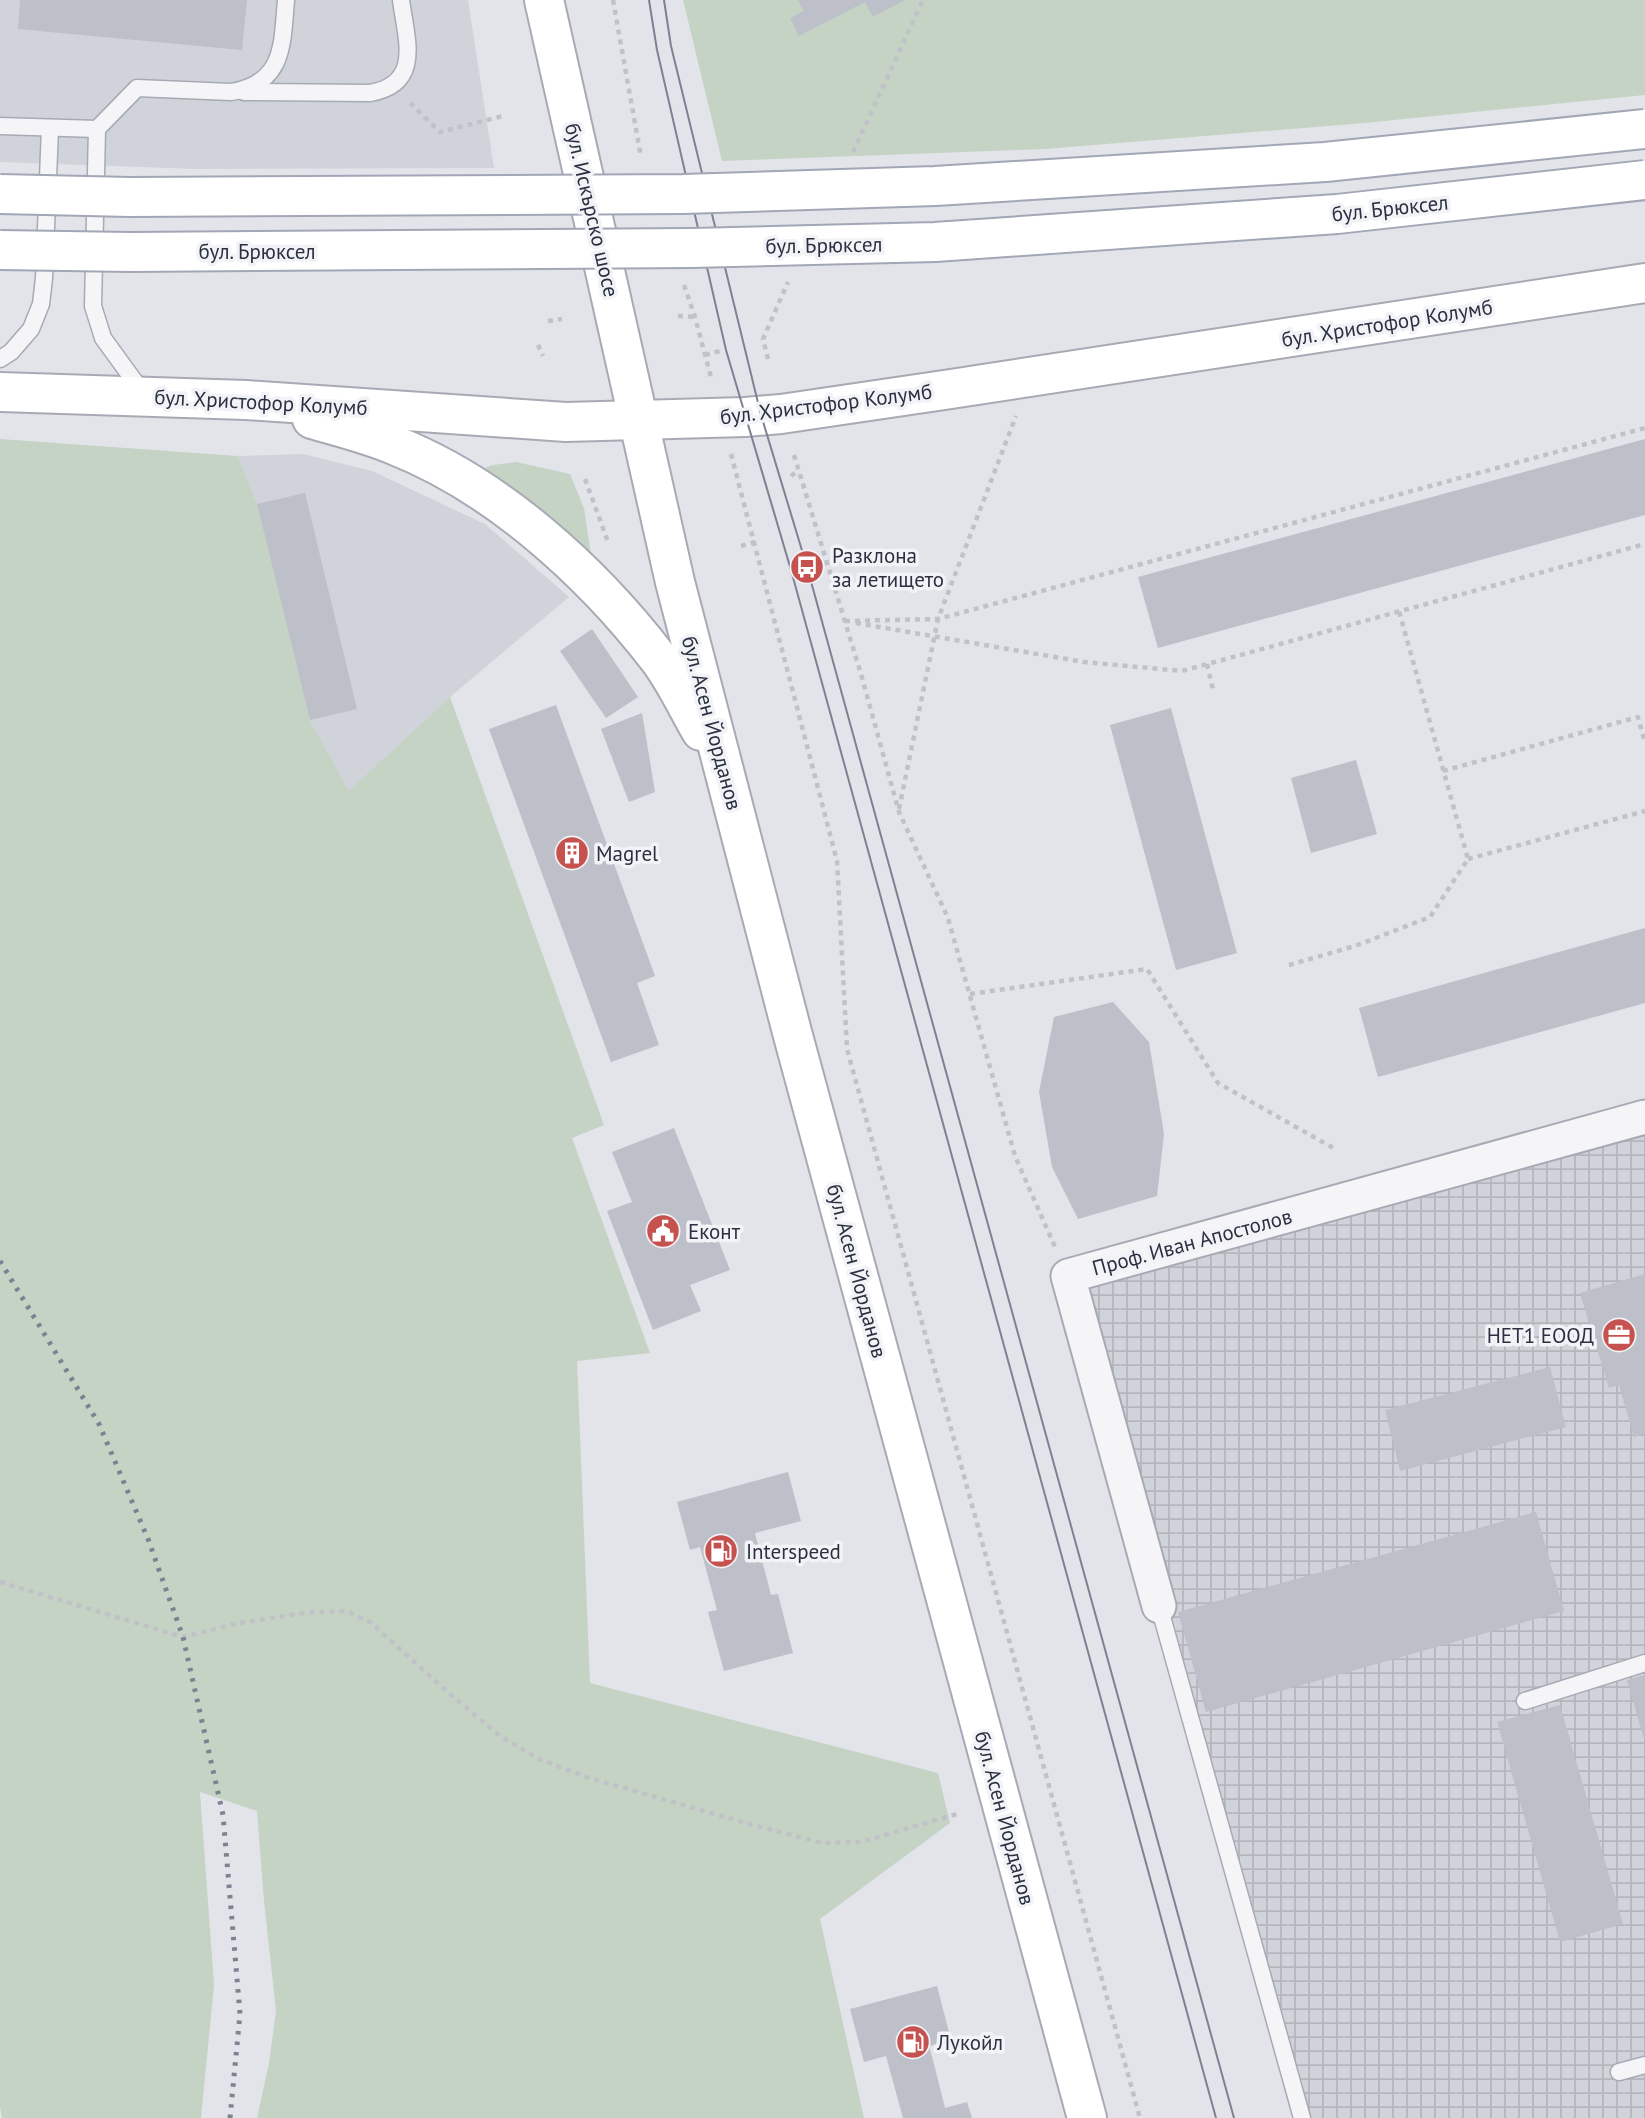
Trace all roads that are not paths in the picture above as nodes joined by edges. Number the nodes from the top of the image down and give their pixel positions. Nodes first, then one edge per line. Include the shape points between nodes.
1 (286, 0) edge
2 (401, 0) edge
3 (544, 0) edge
4 (231, 92) junction
5 (0, 126) edge
6 (50, 128) junction
7 (97, 129) junction
8 (1645, 129) edge
9 (1645, 180) edge
10 (0, 194) edge
11 (0, 250) edge
12 (1645, 283) edge
13 (0, 359) edge
14 (0, 392) edge
15 (144, 395) junction
16 (246, 400) junction
17 (638, 421) junction
18 (725, 771) junction
19 (1645, 1117) edge
20 (1159, 1606) joint
21 (1645, 1663) edge
22 (1525, 1701) dead end
23 (1645, 2065) edge
24 (1619, 2072) dead end
25 (1087, 2118) edge
26 (1301, 2118) edge

1 - 4 lane via 282,45 271,73 260,83
2 - 4 lane via 409,54 407,66 393,86 370,93
3 - 17 main road, бул. Искърско шосе
4 - 7 lane via 138,88
5 - 6 lane
6 - 7 lane
6 - 13 lane via 41,304 30,329
7 - 15 lane via 93,306 103,338
8 - 10 main road, bridge via 1325,162 935,186 683,194
9 - 11 main road, бул. Брюксел, bridge via 1336,214 934,242 651,248
12 - 17 main road, бул. Христофор Колумб via 781,414
14 - 15 main road, бул. Христофор Колумб
15 - 16 main road, бул. Христофор Колумб
16 - 17 main road, бул. Христофор Колумб via 566,422
16 - 18 main road via 394,445 449,472 543,536 598,589 659,659
17 - 18 main road, бул. Асен Йорданов
18 - 25 main road, бул. Асен Йорданов
19 - 20 street, Проф. Иван Апостолов via 1068,1276
20 - 26 lane
21 - 22 lane
23 - 24 lane

